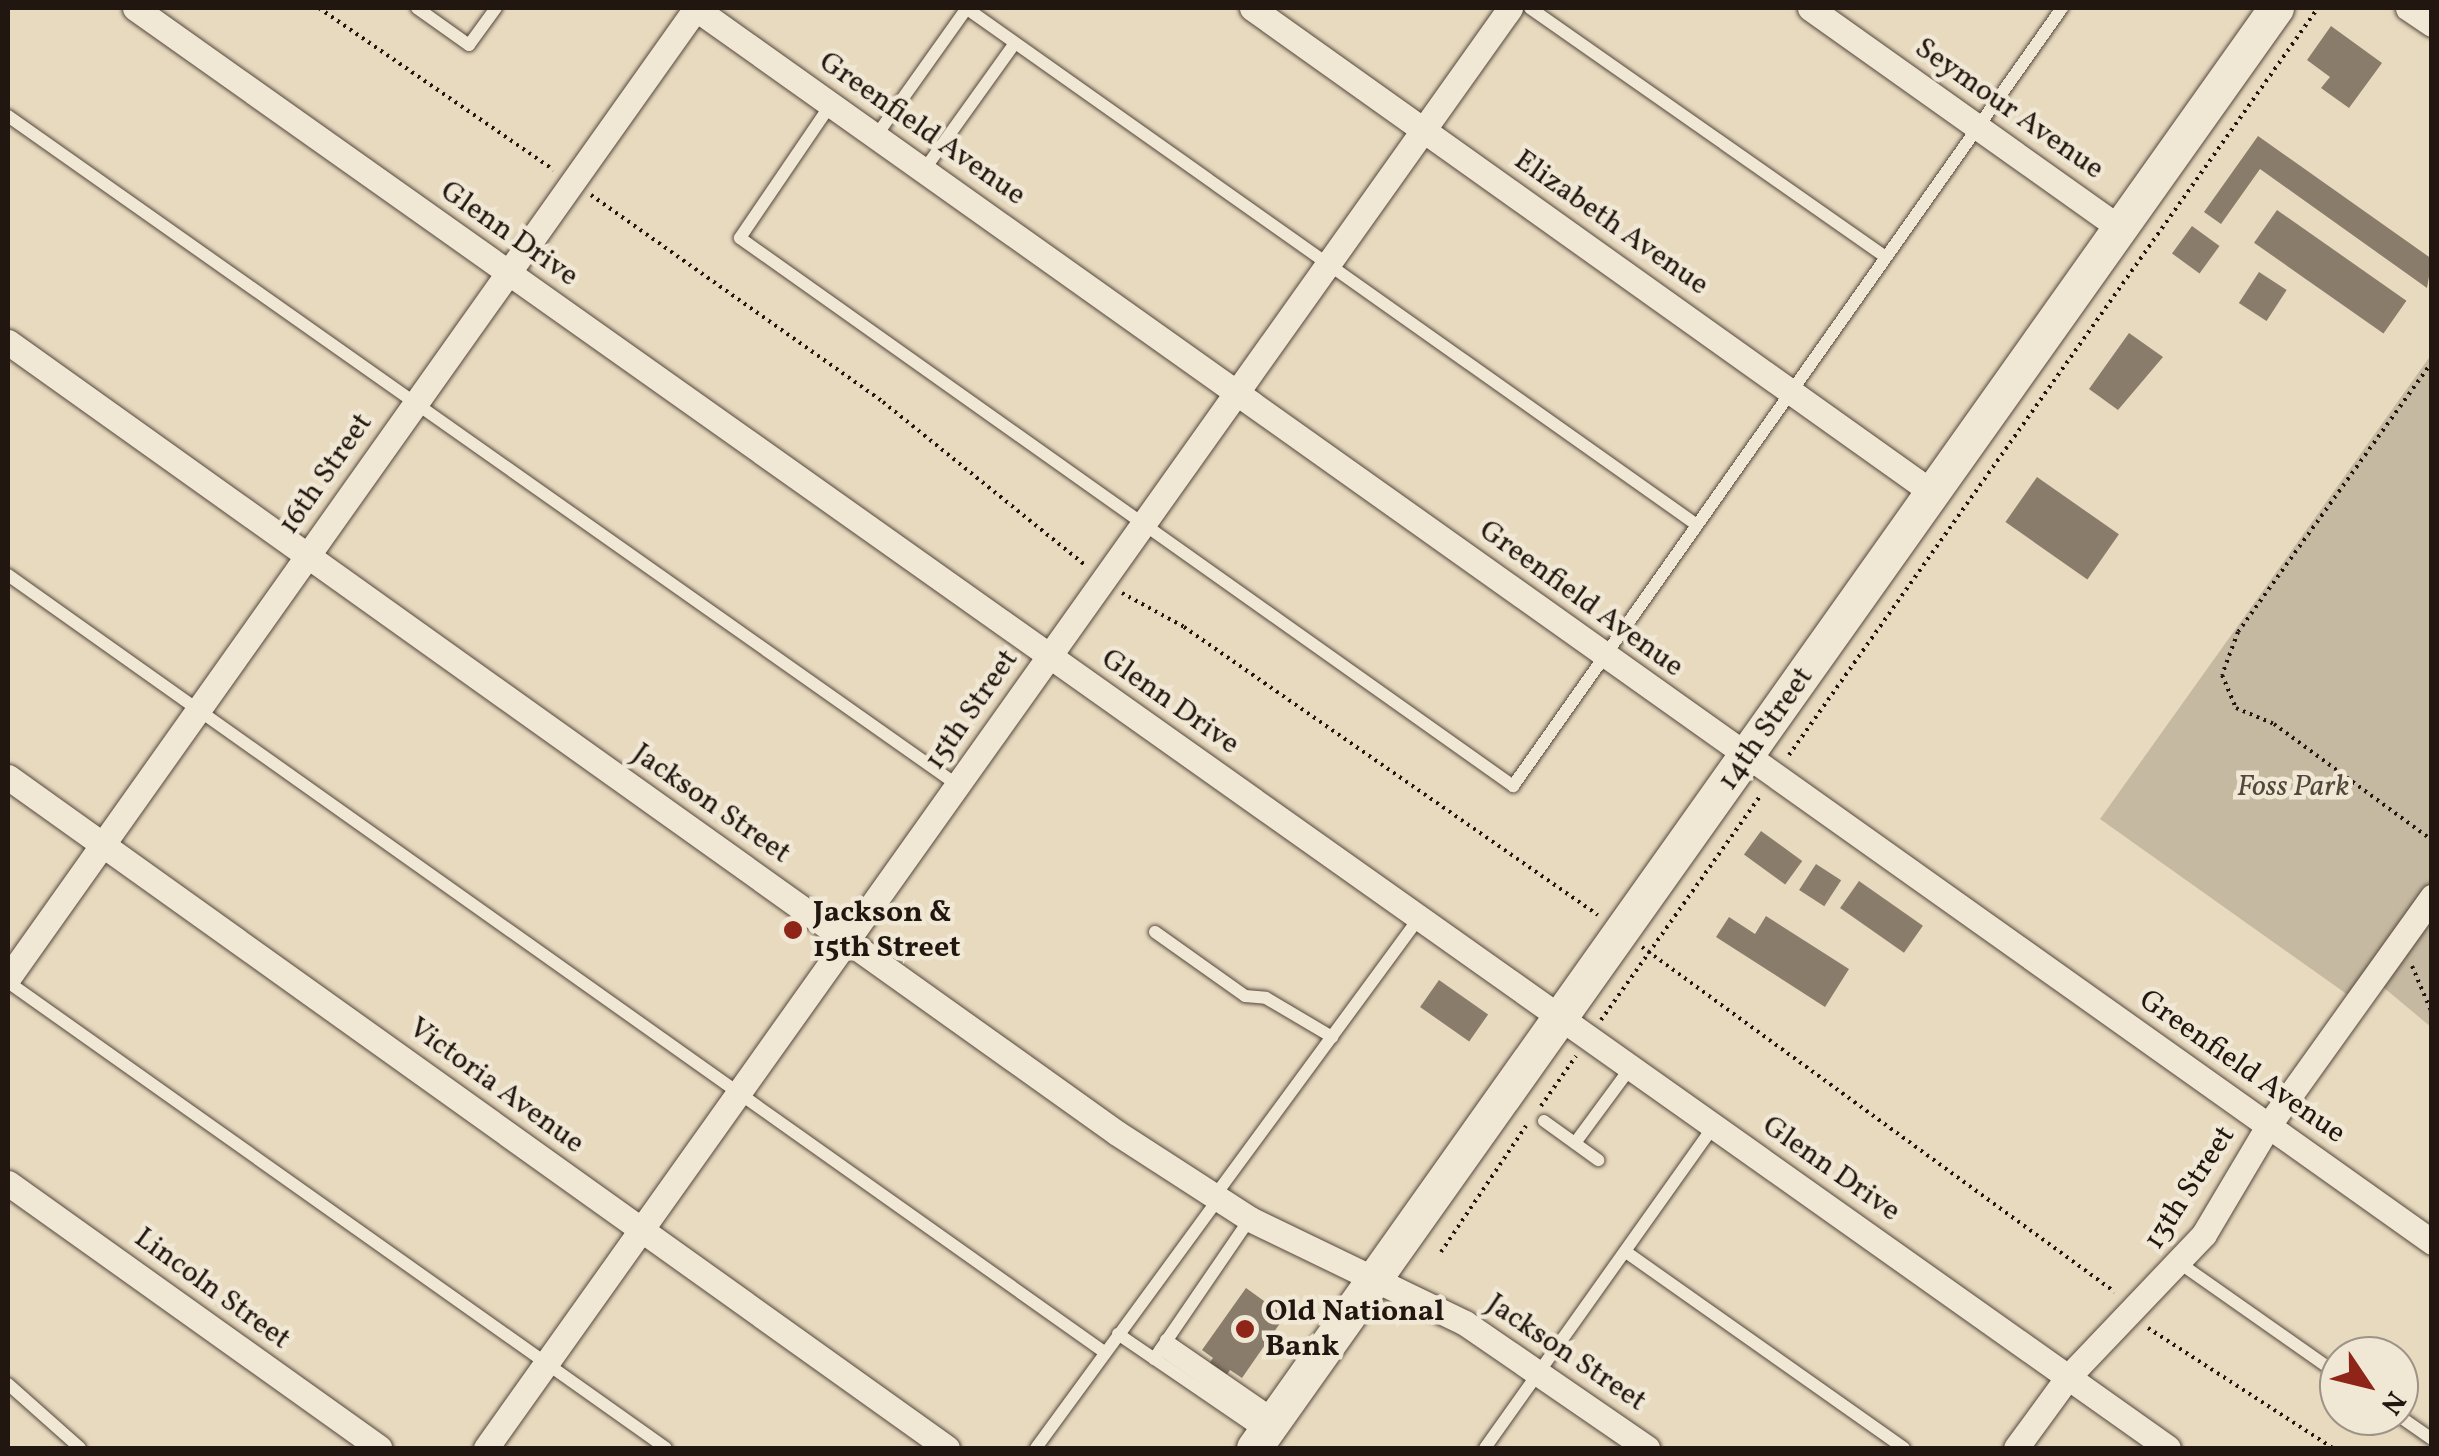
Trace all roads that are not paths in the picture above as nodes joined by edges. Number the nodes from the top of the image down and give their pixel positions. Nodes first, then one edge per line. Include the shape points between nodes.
1 (135, 8) edge
2 (417, 8) edge
3 (496, 8) edge
4 (695, 8) edge
5 (966, 8) edge
6 (1252, 8) edge
7 (1510, 8) edge
8 (1530, 8) edge
9 (1810, 8) edge
10 (2062, 8) edge
11 (2276, 8) edge
12 (2408, 8) edge
13 (2432, 24) edge
14 (1015, 43) junction
15 (831, 104) junction
16 (8, 116) edge
17 (1978, 127) junction
18 (1424, 130) junction
19 (876, 136) junction
20 (924, 170) junction
21 (2121, 229) junction
22 (1886, 257) junction
23 (1328, 264) junction
24 (508, 273) junction
25 (8, 342) edge
26 (1791, 392) junction
27 (1237, 393) junction
28 (416, 404) junction
29 (1933, 493) junction
30 (1144, 524) junction
31 (1698, 525) junction
32 (308, 556) junction
33 (8, 575) edge
34 (1605, 656) junction
35 (1050, 657) junction
36 (198, 711) junction
37 (1760, 766) junction
38 (8, 776) edge
39 (958, 786) junction
40 (103, 845) junction
41 (2432, 897) edge
42 (1418, 918) junction
43 (1155, 932) dead end
44 (848, 942) junction
45 (8, 980) edge
46 (1561, 1017) junction
47 (1332, 1037) junction
48 (1630, 1067) junction
49 (739, 1094) junction
50 (1544, 1121) dead end
51 (1714, 1126) junction
52 (2268, 1126) junction
53 (1575, 1144) junction
54 (1598, 1160) dead end
55 (8, 1183) edge
56 (1216, 1198) junction
57 (1250, 1219) junction
58 (642, 1230) junction
59 (2432, 1242) edge
60 (1626, 1252) junction
61 (2180, 1264) junction
62 (1376, 1278) junction
63 (1118, 1334) junction
64 (1160, 1349) junction
65 (1104, 1352) junction
66 (2319, 1361) edge
67 (547, 1363) junction
68 (1541, 1371) junction
69 (2068, 1378) junction
70 (8, 1384) edge
71 (1267, 1431) edge
72 (80, 1448) edge
73 (379, 1448) edge
74 (486, 1448) edge
75 (666, 1448) edge
76 (948, 1448) edge
77 (1036, 1448) edge
78 (1485, 1448) edge
79 (1647, 1448) edge
80 (1904, 1448) edge
81 (2016, 1448) edge
82 (2168, 1448) edge

1 - 24 street, Glenn Drive
2 - 3 lane via 469,45
4 - 15 street, Greenfield Avenue
4 - 24 street, 16th Street
5 - 14 lane
5 - 19 lane
6 - 18 street, Elizabeth Avenue
7 - 18 street, 15th Street
8 - 22 lane
9 - 17 street, Seymour Avenue
10 - 17 lane
11 - 21 street, 14th Street
12 - 13 street
14 - 20 lane
14 - 23 lane
15 - 19 street, Greenfield Avenue
15 - 30 lane via 740,238
16 - 28 lane
17 - 21 street, Seymour Avenue
17 - 22 lane
18 - 23 street, 15th Street
18 - 26 street, Elizabeth Avenue
19 - 20 street, Greenfield Avenue
20 - 27 street, Greenfield Avenue
21 - 29 street, 14th Street
22 - 26 lane
23 - 27 street, 15th Street
23 - 31 lane
24 - 28 street, 16th Street
24 - 35 street, Glenn Drive
25 - 32 street, Jackson Street
26 - 29 street, Elizabeth Avenue
26 - 31 lane
27 - 30 street, 15th Street
27 - 34 street, Greenfield Avenue
28 - 32 street, 16th Street
28 - 39 lane
29 - 37 street, 14th Street
30 - 34 lane via 1513,786
30 - 35 street, 15th Street
31 - 34 lane
32 - 36 street, 16th Street
32 - 44 street, Jackson Street
33 - 36 lane
34 - 37 street, Greenfield Avenue
35 - 39 street, 15th Street
35 - 42 street, Glenn Drive
36 - 40 street, 16th Street
36 - 49 lane
37 - 46 street, 14th Street
37 - 52 street, Greenfield Avenue
38 - 40 street, Victoria Avenue
39 - 44 street, 15th Street
40 - 45 street, 16th Street
40 - 58 street, Victoria Avenue
41 - 52 street, 13th Street
42 - 46 street, Glenn Drive
42 - 47 lane
43 - 47 lane via 1245,996 1266,998
44 - 49 street, 15th Street
44 - 56 street, Jackson Street
45 - 67 lane
46 - 48 street, Glenn Drive
46 - 62 street, 14th Street
47 - 56 lane
48 - 51 street, Glenn Drive
48 - 53 lane
49 - 58 street, 15th Street
49 - 65 lane
50 - 53 lane
51 - 60 lane
51 - 69 street, Glenn Drive
52 - 59 street, Greenfield Avenue
52 - 61 street, 13th Street
53 - 54 lane
55 - 73 street, Lincoln Street
56 - 57 street, Jackson Street
56 - 63 lane
57 - 62 street, Jackson Street
57 - 64 lane
58 - 67 street, 15th Street
58 - 76 street, Victoria Avenue
60 - 68 lane
60 - 80 lane
61 - 66 lane
61 - 69 street, 13th Street
62 - 68 street, Jackson Street
62 - 71 street, 14th Street
63 - 64 lane
63 - 65 lane
64 - 71 lane
64 - 71 lane
65 - 77 lane
67 - 74 street, 15th Street
67 - 75 lane
68 - 78 lane
68 - 79 street, Jackson Street
69 - 81 street, 13th Street
69 - 82 street, Glenn Drive
70 - 72 lane

